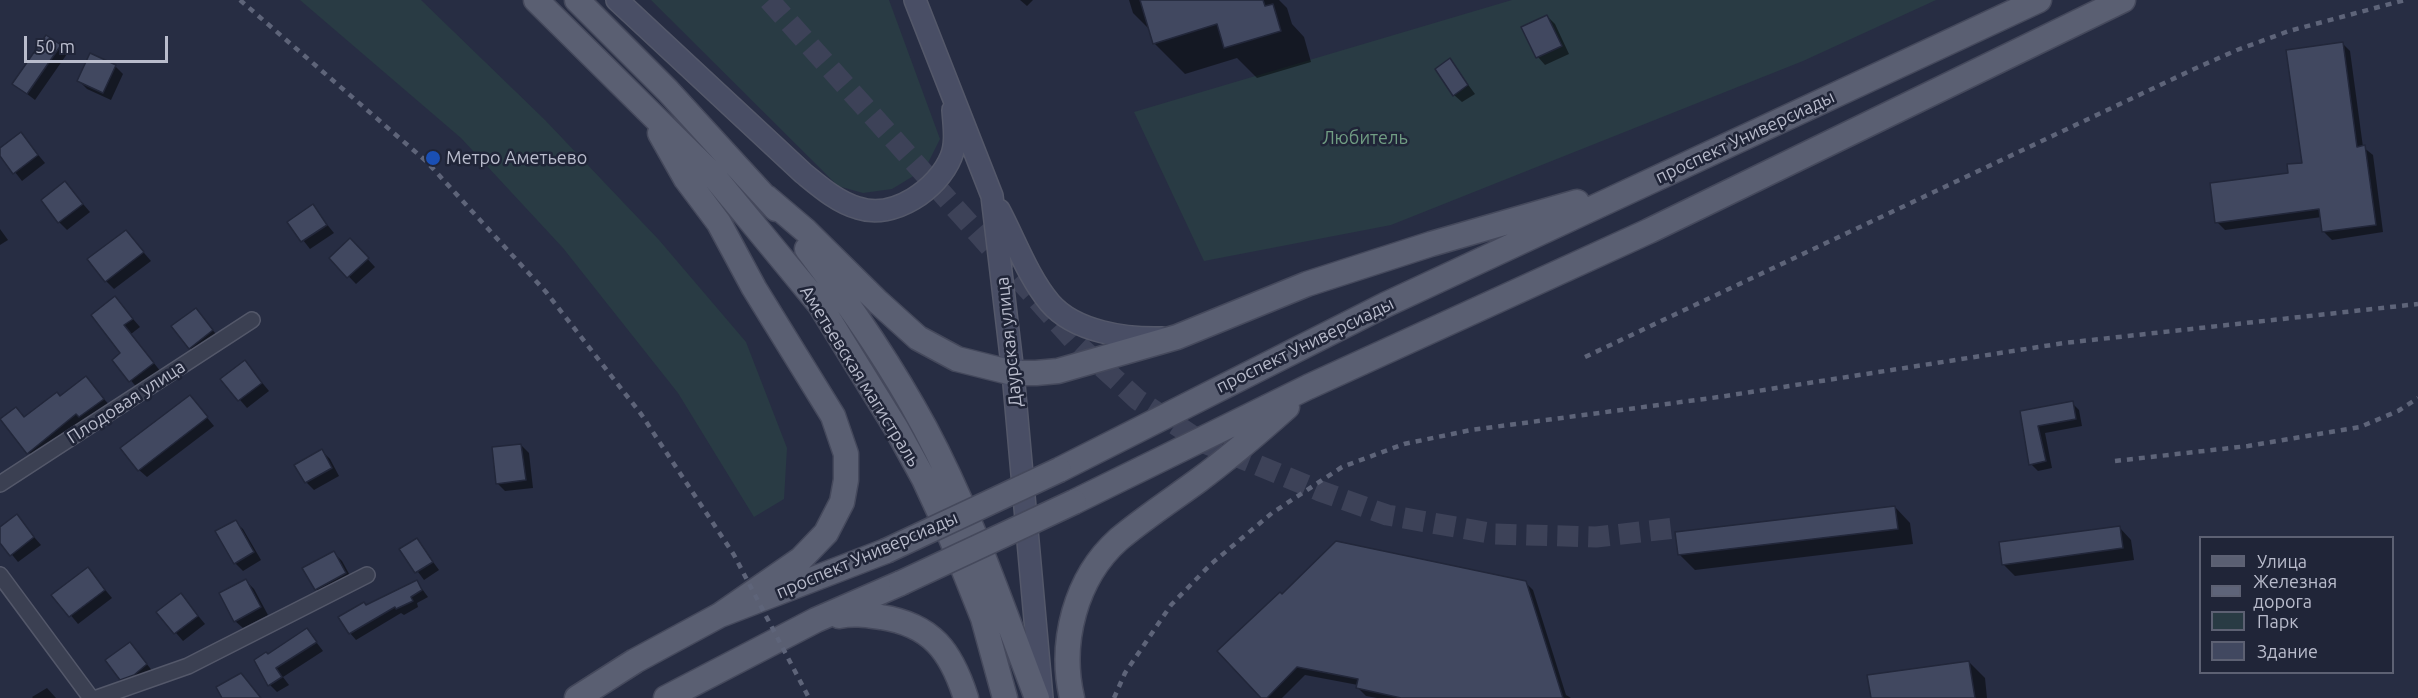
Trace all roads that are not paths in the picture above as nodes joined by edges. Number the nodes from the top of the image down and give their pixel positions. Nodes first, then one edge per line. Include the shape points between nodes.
1 (536, 0) edge
2 (577, 0) edge
3 (617, 0) edge
4 (915, 0) edge
5 (2039, 0) edge
6 (2123, 0) edge
7 (950, 86) junction
8 (642, 102) junction
9 (1650, 180) junction
10 (992, 196) junction
11 (766, 197) junction
12 (252, 320) dead end
13 (1177, 337) junction
14 (1013, 373) junction
15 (1308, 387) junction
16 (0, 483) edge
17 (0, 575) edge
18 (367, 575) dead end
19 (720, 615) junction
20 (816, 620) junction
21 (91, 698) edge
22 (97, 698) edge
23 (577, 698) edge
24 (666, 698) edge
25 (966, 698) edge
26 (1005, 698) edge
27 (1037, 698) edge
28 (1042, 698) edge
29 (1072, 698) edge

1 - 8 main road, Аметьевская магистраль
2 - 11 main road, Аметьевская магистраль
3 - 7 street via 803,173 826,192 858,209 883,210 906,202 939,179 952,155 955,130
4 - 7 street, Даурская улица
5 - 9 main road, проспект Универсиады
6 - 15 main road, проспект Универсиады via 1649,231
7 - 10 street, Даурская улица
8 - 19 main road via 833,416 846,454 842,502 826,533 801,559
8 - 26 main road, Аметьевская магистраль via 712,174 820,304 896,428 949,533 983,618
9 - 13 main road via 1307,284
9 - 19 main road, проспект Универсиады, bridge via 1364,315 1059,470 886,551
10 - 13 street via 1036,284 1051,305 1077,323 1112,335
10 - 14 street, Даурская улица
11 - 14 main road via 918,338 957,359
11 - 27 main road, Аметьевская магистраль via 856,316 926,430 969,521
12 - 16 street, Плодовая улица
13 - 14 main road via 1058,371
14 - 28 street, Даурская улица
15 - 20 main road, проспект Универсиады, bridge via 1074,502
15 - 29 main road via 1251,439 1117,541 1095,567 1078,598 1071,627 1067,661
17 - 21 street
18 - 22 street via 188,666
19 - 23 main road, проспект Универсиады
20 - 24 main road, проспект Универсиады
20 - 25 main road via 855,613 899,620 922,630 957,669

